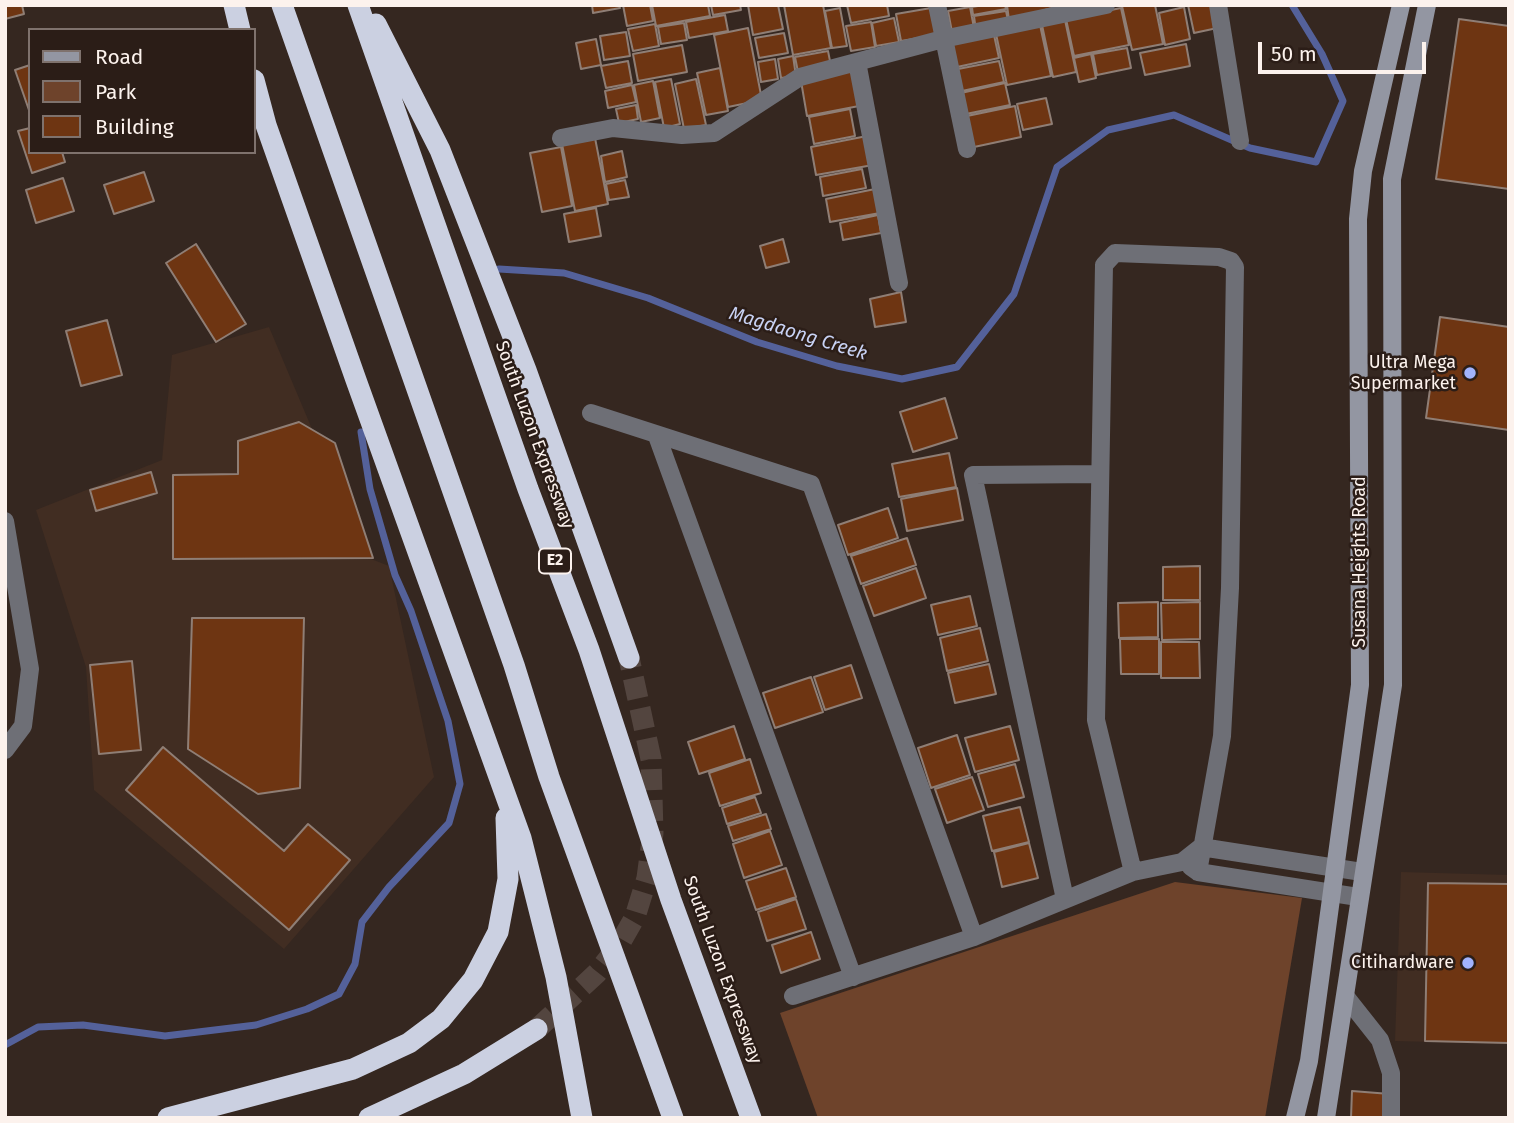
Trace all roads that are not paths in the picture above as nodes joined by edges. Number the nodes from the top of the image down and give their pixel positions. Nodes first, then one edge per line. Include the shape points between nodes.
1 (234, 5) edge
2 (282, 5) edge
3 (358, 5) edge
4 (367, 5) edge
5 (937, 5) edge
6 (1106, 5) edge
7 (1219, 5) edge
8 (1401, 5) edge
9 (1427, 5) edge
10 (240, 28) edge
11 (943, 39) junction
12 (857, 62) junction
13 (256, 88) edge
14 (561, 138) dead end
15 (1240, 141) dead end
16 (967, 149) dead end
17 (899, 283) dead end
18 (591, 413) dead end
19 (657, 436) junction
20 (1099, 474) junction
21 (5, 521) edge
22 (629, 658) tunnel mouth
23 (5, 750) edge
24 (504, 788) junction
25 (1201, 847) junction
26 (1182, 862) junction
27 (1335, 867) junction
28 (1133, 872) junction
29 (1198, 872) junction
30 (1362, 872) junction
31 (1329, 892) junction
32 (1358, 897) junction
33 (1065, 899) junction
34 (974, 937) junction
35 (853, 977) junction
36 (793, 996) dead end
37 (1346, 997) junction
38 (537, 1029) tunnel mouth
39 (168, 1118) edge
40 (369, 1118) edge
41 (582, 1118) edge
42 (673, 1118) edge
43 (751, 1118) edge
44 (1296, 1118) edge
45 (1326, 1118) edge
46 (1391, 1118) edge

1 - 10 highway
2 - 42 highway via 514,665 549,777
3 - 43 highway, South Luzon Expressway / E2
4 - 22 highway via 440,150 526,370
5 - 11 street
6 - 11 street
7 - 15 street
8 - 27 main road, Susana Heights Road via 1365,160 1358,219 1360,685
9 - 30 main road, Susana Heights Road via 1392,178 1393,684
11 - 12 street
11 - 16 street
12 - 14 street via 790,81 714,132 682,135 613,128
12 - 17 street
13 - 24 highway via 351,367
18 - 19 street
19 - 34 street via 811,484
19 - 35 street
20 - 25 street via 1104,265 1115,253 1231,261 1235,267 1222,736
20 - 28 street via 1096,720
20 - 33 street via 973,475
21 - 23 street via 30,669 23,726
24 - 39 highway via 508,868 503,917 479,970 441,1019 409,1043 353,1069
24 - 41 highway via 538,901
25 - 26 street
25 - 27 street
25 - 29 street
26 - 28 street
26 - 29 street
27 - 30 street
27 - 31 main road, Susana Heights Road
28 - 33 street
29 - 31 street
30 - 32 main road, Susana Heights Road
31 - 32 street
31 - 44 main road, Susana Heights Road via 1309,1061
32 - 37 main road, Susana Heights Road
33 - 34 street
34 - 35 street
35 - 36 street
37 - 45 main road, Susana Heights Road
37 - 46 street via 1380,1040 1391,1073
38 - 40 highway via 464,1074

